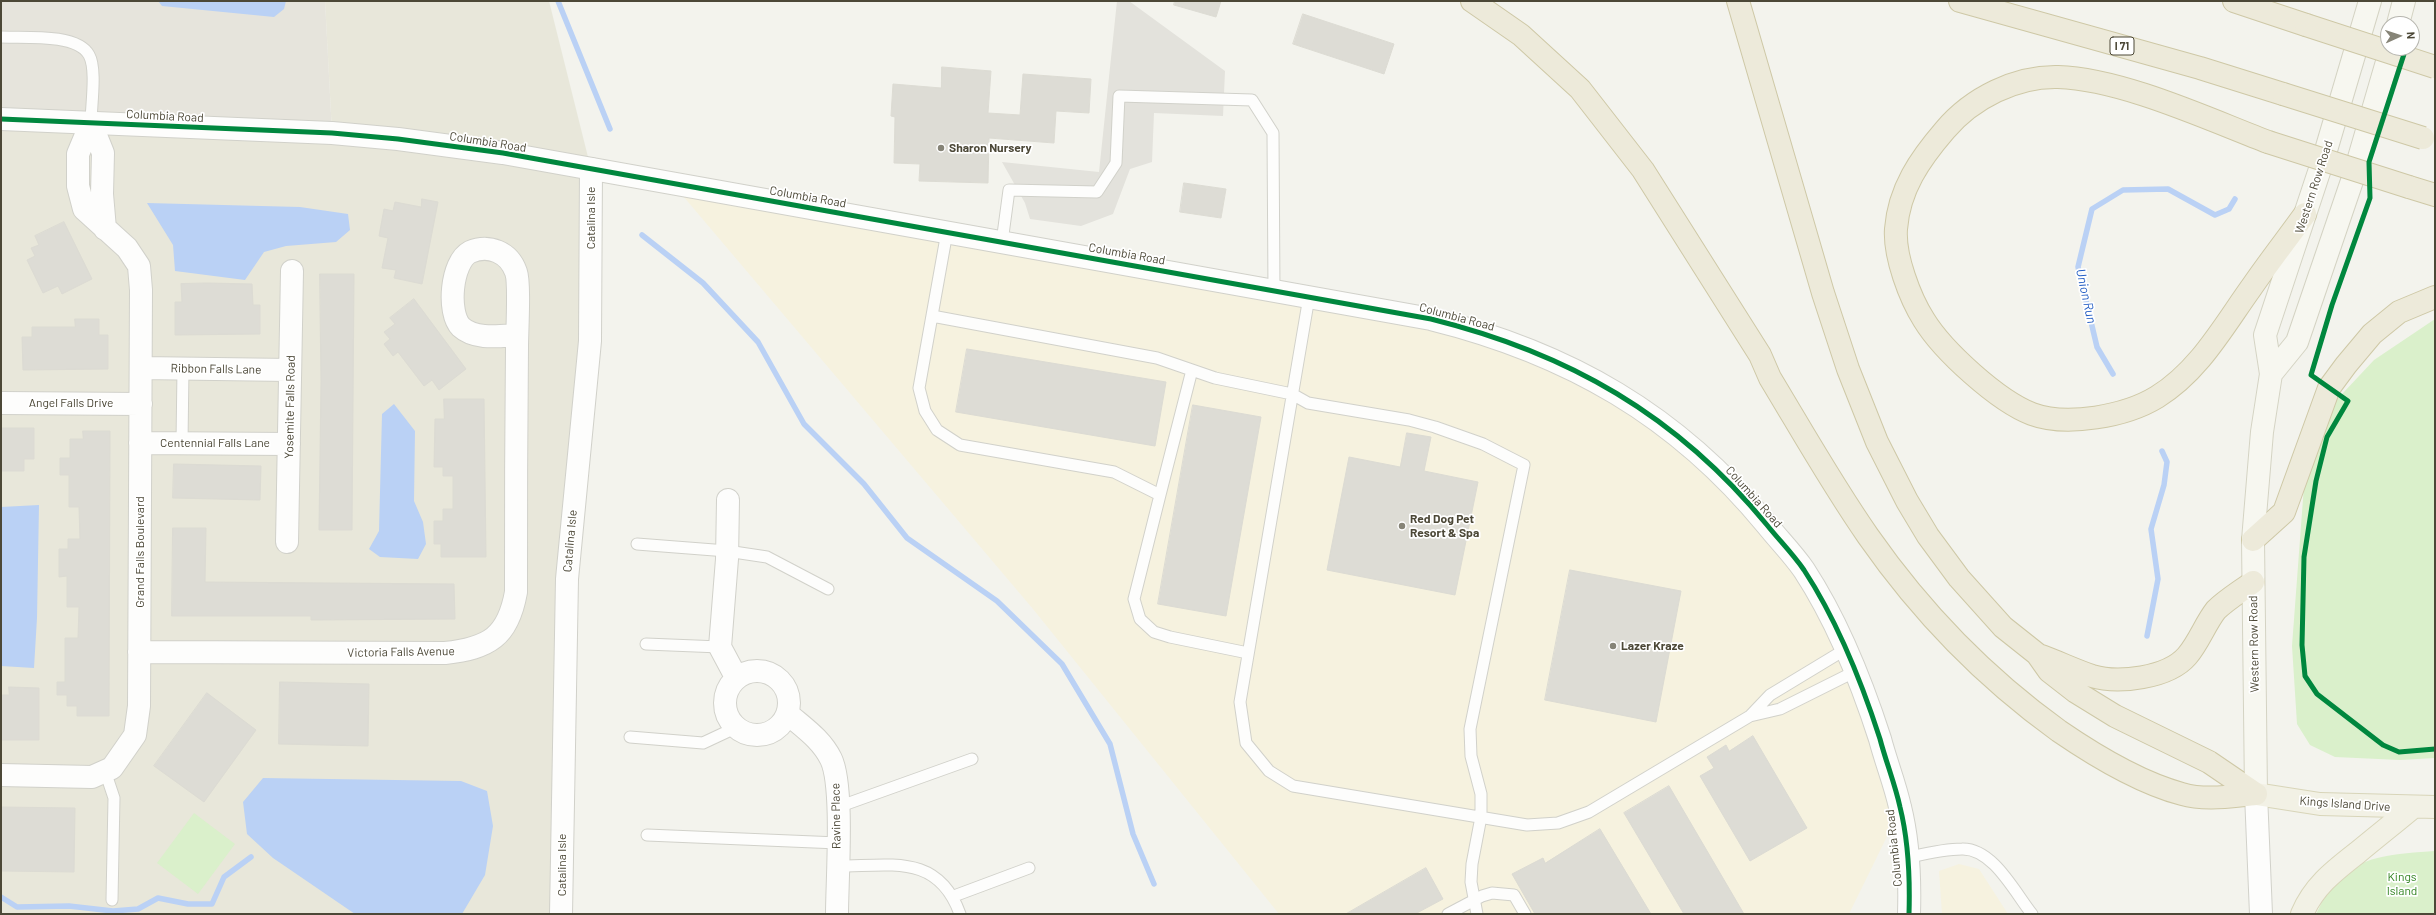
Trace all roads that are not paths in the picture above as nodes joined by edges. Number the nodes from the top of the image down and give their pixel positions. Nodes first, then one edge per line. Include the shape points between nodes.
1 (1472, 1) edge
2 (1738, 1) edge
3 (1960, 1) edge
4 (2234, 1) edge
5 (2370, 1) edge
6 (2404, 1) edge
7 (2400, 16) edge
8 (1, 37) edge
9 (2389, 56) edge
10 (2435, 67) edge
11 (1, 119) edge
12 (91, 123) junction
13 (2429, 140) edge
14 (591, 169) junction
15 (2435, 195) edge
16 (2305, 214) junction
17 (947, 232) junction
18 (1002, 242) junction
19 (292, 271) dead end
20 (1274, 291) junction
21 (2435, 296) edge
22 (1309, 297) junction
23 (932, 316) junction
24 (517, 335) dead end
25 (141, 368) junction
26 (183, 368) junction
27 (290, 370) junction
28 (1192, 370) junction
29 (2271, 374) junction
30 (1292, 394) junction
31 (1, 403) edge
32 (140, 404) junction
33 (140, 443) junction
34 (182, 443) junction
35 (289, 444) junction
36 (1160, 495) junction
37 (728, 500) dead end
38 (2253, 540) junction
39 (287, 542) dead end
40 (637, 544) dead end
41 (727, 551) junction
42 (2252, 582) junction
43 (828, 589) dead end
44 (646, 644) dead end
45 (720, 646) junction
46 (1846, 649) junction
47 (139, 652) junction
48 (1248, 653) junction
49 (2037, 654) junction
50 (1856, 671) junction
51 (736, 677) junction
52 (788, 714) junction
53 (1750, 716) junction
54 (735, 728) junction
55 (630, 737) dead end
56 (972, 759) dead end
57 (105, 771) junction
58 (1, 776) edge
59 (2256, 794) junction
60 (838, 807) junction
61 (2435, 807) edge
62 (2412, 808) junction
63 (1481, 817) junction
64 (646, 835) dead end
65 (838, 843) junction
66 (1906, 858) junction
67 (837, 866) junction
68 (1029, 868) dead end
69 (954, 896) junction
70 (112, 900) dead end
71 (1474, 900) junction
72 (561, 914) edge
73 (837, 914) edge
74 (960, 914) edge
75 (1448, 914) edge
76 (1477, 914) edge
77 (1525, 914) edge
78 (1909, 914) edge
79 (2032, 914) edge
80 (2261, 914) edge
81 (2302, 914) edge

1 - 59 highway via 1521,35 1561,70 1620,138 1760,354 1770,378 1868,536 1960,648 2022,704 2080,746 2113,764 2183,794 2214,798
2 - 49 highway via 1826,300 1848,368 1877,442 1911,508 1959,578 2003,627
3 - 13 highway, I 71, bridge via 2200,68
4 - 10 highway, bridge
5 - 16 main road, Western Row Road
6 - 7 main road
8 - 12 lane via 68,40 82,46 90,55 92,69
9 - 29 main road via 2354,175 2297,342
11 - 12 street, Columbia Road
12 - 14 street, Columbia Road via 332,133 398,139 503,153
12 - 25 street, Grand Falls Boulevard via 78,154 78,186 84,210 127,248 139,266
14 - 17 street, Columbia Road
14 - 72 street, Catalina Isle via 590,341 567,579
15 - 16 highway, bridge via 2268,142 2134,92 2095,82 2058,77 2025,80 1992,92 1955,118 1921,158 1903,194 1896,230 1903,277 1924,321 1954,357 2005,401 2034,415 2063,419 2119,412 2155,398 2180,381 2202,358
16 - 29 main road, Western Row Road via 2265,335
17 - 18 street, Columbia Road
17 - 23 lane
18 - 20 street, Columbia Road
18 - 20 lane via 1009,190 1097,192 1116,163 1119,96 1252,100 1272,133
19 - 27 street, Yosemite Falls Road
20 - 22 street, Columbia Road
21 - 38 highway via 2398,312 2372,334 2346,365 2330,388 2284,512
22 - 30 lane
22 - 46 street, Columbia Road via 1469,328 1532,349 1579,371 1635,404 1678,435 1753,508 1803,569
23 - 28 lane via 1157,358
23 - 36 lane via 920,388 924,411 937,430 960,445 1114,472
24 - 47 street, Victoria Falls Avenue via 516,592 513,613 502,631 487,644 464,651 445,653
25 - 26 street, Ribbon Falls Lane
25 - 32 street, Grand Falls Boulevard
26 - 27 street, Ribbon Falls Lane
26 - 34 lane
27 - 35 street, Yosemite Falls Road
28 - 30 lane via 1215,378
28 - 36 lane
29 - 38 main road, Western Row Road via 2260,446
30 - 48 lane
30 - 63 lane via 1308,403 1435,427 1483,444 1524,465 1470,729 1471,756 1482,794
31 - 32 street, Angel Falls Drive
32 - 33 street, Grand Falls Boulevard
33 - 34 street, Centennial Falls Lane
33 - 47 street, Grand Falls Boulevard
34 - 35 street, Centennial Falls Lane
35 - 39 street, Yosemite Falls Road
36 - 48 lane via 1134,599 1140,619 1154,632
37 - 41 street
38 - 42 main road, Western Row Road
40 - 41 lane
41 - 43 lane via 767,557
41 - 45 street
42 - 49 highway via 2216,610 2201,638 2185,658 2166,671 2142,678 2099,677
42 - 59 main road, Western Row Road
44 - 45 lane
45 - 51 street
46 - 50 street, Columbia Road
46 - 53 lane via 1770,695
47 - 57 street, Grand Falls Boulevard via 139,706 135,735 112,768
48 - 63 lane via 1240,702 1246,743 1269,771 1293,786
49 - 59 highway via 2050,671 2076,692 2115,716 2209,762
50 - 53 lane via 1780,709
50 - 66 street, Columbia Road via 1901,808
51 - 52 street via 755,670 776,677 784,685 788,696
51 - 54 street via 726,690 724,702 725,713
52 - 54 street via 775,730 764,735 755,736
52 - 60 street, Ravine Place via 819,740 832,761
53 - 63 lane via 1589,812 1558,823 1527,825
54 - 55 lane via 703,743
56 - 60 lane
57 - 58 street, Grand Falls Boulevard via 92,776
57 - 70 lane via 114,798
59 - 62 main road, Kings Island Drive via 2320,804
59 - 80 street, Western Row Road
60 - 65 street, Ravine Place
61 - 62 main road, Kings Island Drive
62 - 81 main road via 2338,866 2312,893
63 - 71 lane via 1472,864
64 - 65 lane
65 - 67 street, Ravine Place
66 - 78 street, Columbia Road
66 - 79 lane via 1963,849 1980,854 1996,866
67 - 69 lane via 915,866 939,879
67 - 73 street, Ravine Place
68 - 69 lane
69 - 74 lane
71 - 75 lane
71 - 76 lane
71 - 77 lane via 1492,893 1514,895

